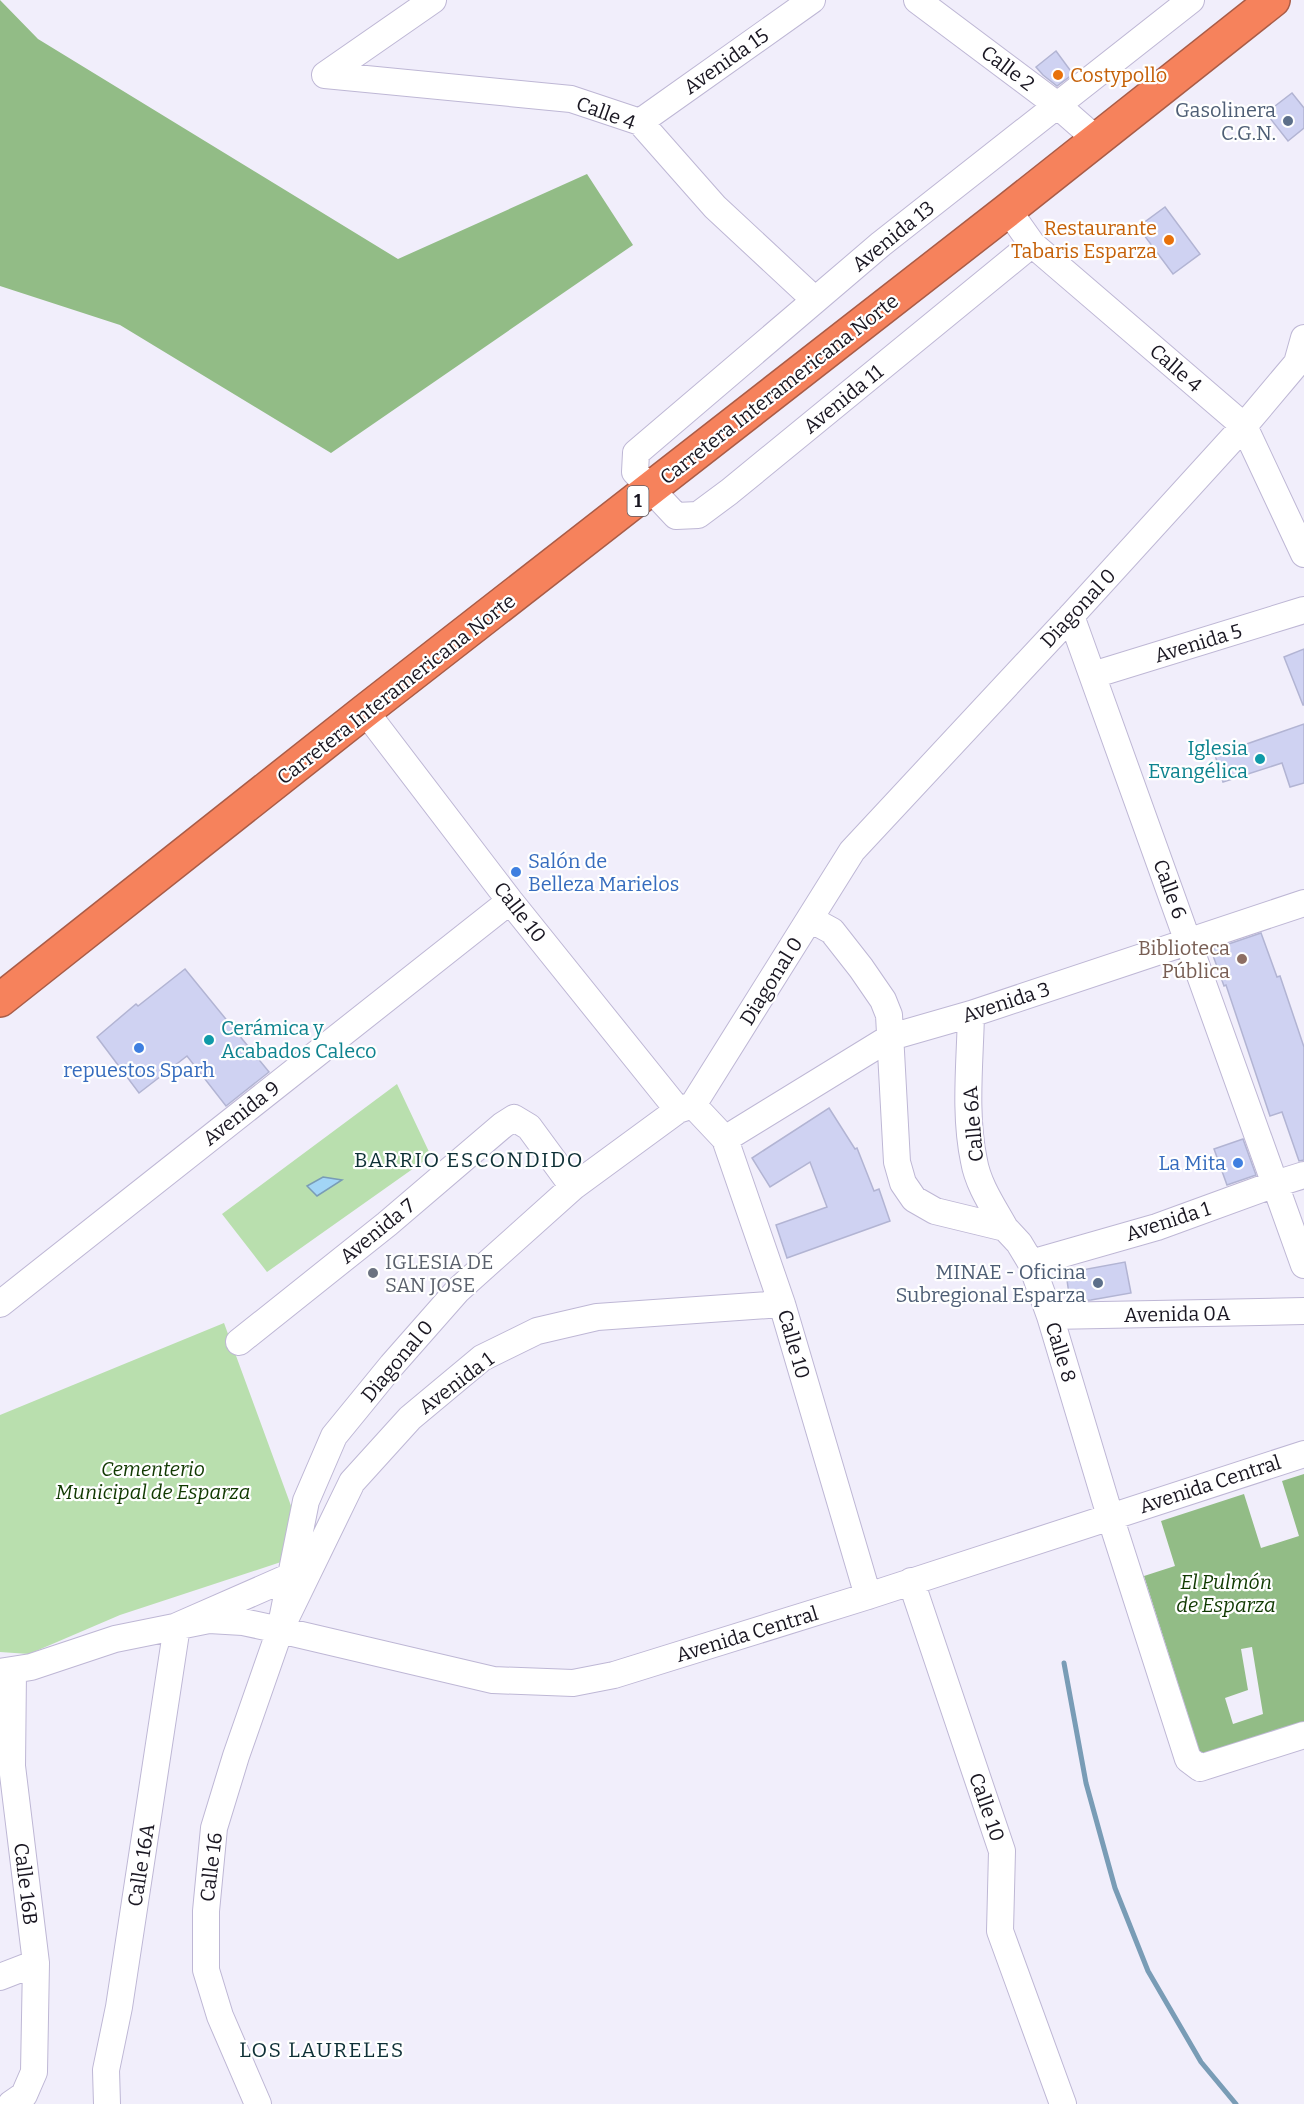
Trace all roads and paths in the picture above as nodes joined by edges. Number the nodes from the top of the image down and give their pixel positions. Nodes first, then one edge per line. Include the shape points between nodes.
1 (433, 0) edge
2 (812, 0) edge
3 (917, 0) edge
4 (1191, 0) edge
5 (1274, 0) edge
6 (1299, 0) edge
7 (1160, 91) junction
8 (1057, 105) junction
9 (640, 122) junction
10 (1097, 140) junction
11 (1008, 210) junction
12 (1032, 244) junction
13 (815, 300) junction
14 (1304, 338) edge
15 (1300, 362) edge
16 (1244, 426) junction
17 (651, 490) junction
18 (1304, 554) edge
19 (1304, 610) edge
20 (1071, 616) junction
21 (1093, 675) junction
22 (365, 711) junction
23 (510, 901) junction
24 (1304, 903) edge
25 (810, 920) junction
26 (1189, 942) junction
27 (0, 1000) edge
28 (971, 1014) junction
29 (891, 1036) junction
30 (685, 1107) junction
31 (725, 1139) junction
32 (1304, 1175) edge
33 (1275, 1184) junction
34 (573, 1187) junction
35 (1005, 1228) junction
36 (1030, 1263) junction
37 (1304, 1265) edge
38 (0, 1304) edge
39 (782, 1304) junction
40 (1304, 1311) edge
41 (1050, 1316) junction
42 (239, 1342) dead end
43 (1304, 1454) edge
44 (1110, 1516) junction
45 (291, 1576) junction
46 (911, 1581) junction
47 (868, 1596) junction
48 (177, 1626) junction
49 (280, 1630) junction
50 (7, 1671) edge
51 (1304, 1735) edge
52 (36, 1963) junction
53 (0, 1977) edge
54 (17, 2099) edge
55 (107, 2104) edge
56 (258, 2104) edge
57 (1063, 2104) edge

1 - 9 street, Calle 4 via 324,75 571,99
2 - 9 street, Avenida 15
3 - 8 street, Calle 2
4 - 8 street, Avenida 13
5 - 7 highway, Carretera Interamericana Norte / 1
6 - 7 highway via 1186,87
7 - 10 highway, Carretera Interamericana Norte / 1
8 - 10 street, Calle 2
8 - 13 street, Avenida 13
9 - 13 street, Calle 4 via 715,207
10 - 11 highway, Carretera Interamericana Norte / 1
11 - 12 street, Calle 4
11 - 17 highway, Carretera Interamericana Norte / 1
12 - 16 street, Calle 4
12 - 17 street, Avenida 11 via 698,515 676,516
13 - 17 street, Avenida 13 via 636,453 635,472
14 - 15 street, Diagonal 0
15 - 16 street, Diagonal 0
16 - 18 street, Calle 4
16 - 20 street, Diagonal 0
17 - 22 highway, Carretera Interamericana Norte / 1
19 - 21 street, Avenida 5
20 - 21 street, Calle 6
20 - 25 street, Diagonal 0 via 852,851
21 - 26 street, Calle 6
22 - 23 street, Calle 10
22 - 27 highway, Carretera Interamericana Norte / 1
23 - 30 street, Calle 10
23 - 38 street, Avenida 9
24 - 26 street, Avenida 3
25 - 29 street via 832,931 861,968 883,1000
25 - 30 street, Diagonal 0
26 - 28 street, Avenida 3
26 - 33 street, Calle 6
28 - 29 street, Avenida 3
28 - 35 street, Calle 6A via 969,1122 974,1163
29 - 31 street, Avenida 3
29 - 35 street via 897,1162 903,1182 915,1199 935,1211
30 - 31 street, Calle 10
30 - 34 street, Diagonal 0
31 - 39 street, Calle 10
32 - 33 street, Avenida 1
33 - 36 street, Avenida 1 via 1156,1227
33 - 37 street, Calle 6
34 - 42 street, Avenida 7 via 529,1127 514,1118
34 - 45 street, Diagonal 0 via 458,1290 334,1436 306,1501
35 - 36 street, Calle 8
36 - 41 street, Calle 8
39 - 47 street, Calle 10
39 - 49 street, Avenida 1 via 597,1317 537,1332 482,1358 410,1418 352,1482
40 - 41 street, Avenida 0A
41 - 44 street, Calle 8
43 - 44 street, Avenida Central
44 - 46 street, Avenida Central
44 - 51 street, Calle 8 via 1188,1759 1200,1768
45 - 48 street, Avenida Central
45 - 49 street, Diagonal 0
46 - 47 street, Avenida Central
46 - 57 street, Calle 10 via 1002,1851 1000,1931
47 - 49 street, Avenida Central via 614,1675 573,1683 493,1680
48 - 49 street, Avenida Central via 209,1620
48 - 50 street, Avenida Central via 115,1639
48 - 55 street, Calle 16A via 106,2070
49 - 56 street, Calle 16 via 214,1827 206,1911 206,1970 220,2016
50 - 52 street, Calle 16B via 12,1766
52 - 53 street
52 - 54 street, Calle 16B via 34,2072

